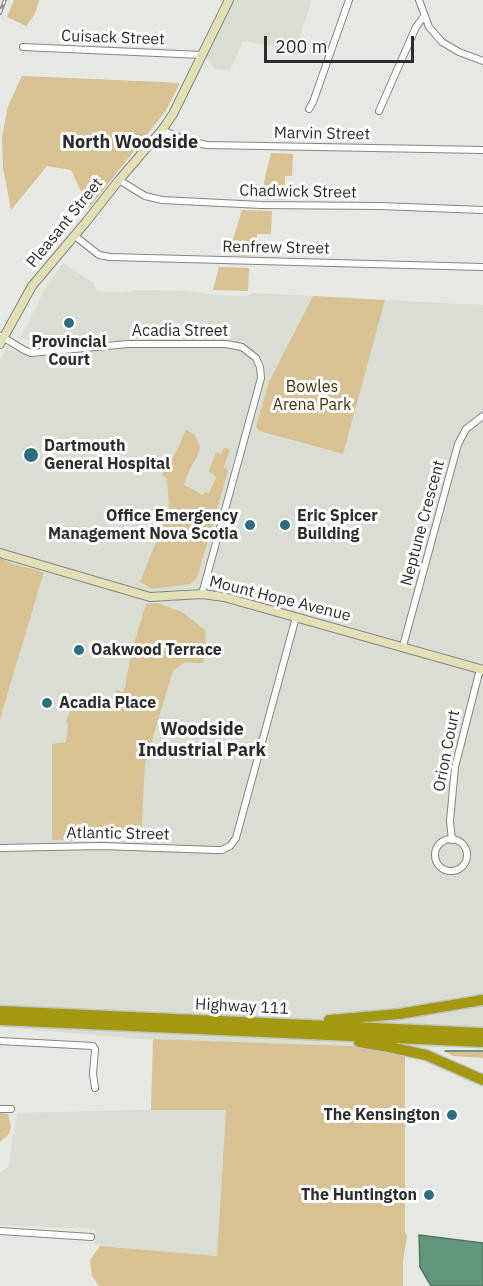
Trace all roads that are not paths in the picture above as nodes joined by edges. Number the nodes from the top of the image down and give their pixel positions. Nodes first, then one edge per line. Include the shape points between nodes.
1 (229, 0) edge
2 (349, 0) edge
3 (419, 0) edge
4 (424, 16) junction
5 (23, 47) dead end
6 (202, 55) junction
7 (483, 62) edge
8 (309, 109) dead end
9 (379, 111) dead end
10 (162, 130) junction
11 (483, 150) edge
12 (119, 180) junction
13 (483, 210) edge
14 (75, 236) junction
15 (483, 267) edge
16 (1, 339) edge
17 (483, 416) edge
18 (0, 553) edge
19 (202, 594) junction
20 (296, 617) junction
21 (403, 646) junction
22 (481, 669) edge
23 (452, 840) junction
24 (0, 848) edge
25 (483, 1000) edge
26 (0, 1011) edge
27 (0, 1020) edge
28 (237, 1022) junction
29 (176, 1028) junction
30 (483, 1033) edge
31 (0, 1041) edge
32 (483, 1042) edge
33 (483, 1080) edge
34 (95, 1088) dead end
35 (0, 1109) edge
36 (11, 1109) dead end
37 (0, 1231) edge
38 (91, 1237) dead end

1 - 6 street, Pleasant Street
2 - 8 street
3 - 4 street
4 - 7 street via 442,42
4 - 9 street
5 - 6 street, Cuisack Street
6 - 10 street, Pleasant Street
10 - 11 street, Marvin Street via 207,145
10 - 12 street, Pleasant Street
12 - 13 street, Chadwick Street via 146,196 162,200
12 - 14 street, Pleasant Street
14 - 15 street, Renfrew Street via 99,255 110,257
14 - 16 street, Pleasant Street via 33,286
16 - 19 street, Acadia Street via 31,353 128,344 226,344 243,347 256,358 261,378
17 - 21 street, Neptune Crescent via 466,429 459,444
18 - 19 street, Mount Hope Avenue via 150,597
19 - 20 street, Mount Hope Avenue
20 - 21 street, Mount Hope Avenue
20 - 24 street, Atlantic Street via 233,843 226,849
21 - 22 street, Mount Hope Avenue
22 - 23 street, Orion Court via 452,783
23 - 23 street, Orion Court via 439,845 436,857 441,867 453,870 463,866 467,854 462,843
25 - 28 highway via 363,1018
26 - 28 highway, Highway 111
27 - 29 highway, Highway 111
28 - 30 highway, Highway 111
29 - 32 highway, Highway 111
29 - 33 highway via 389,1047 437,1059
31 - 34 street via 93,1046
35 - 36 street
37 - 38 street

